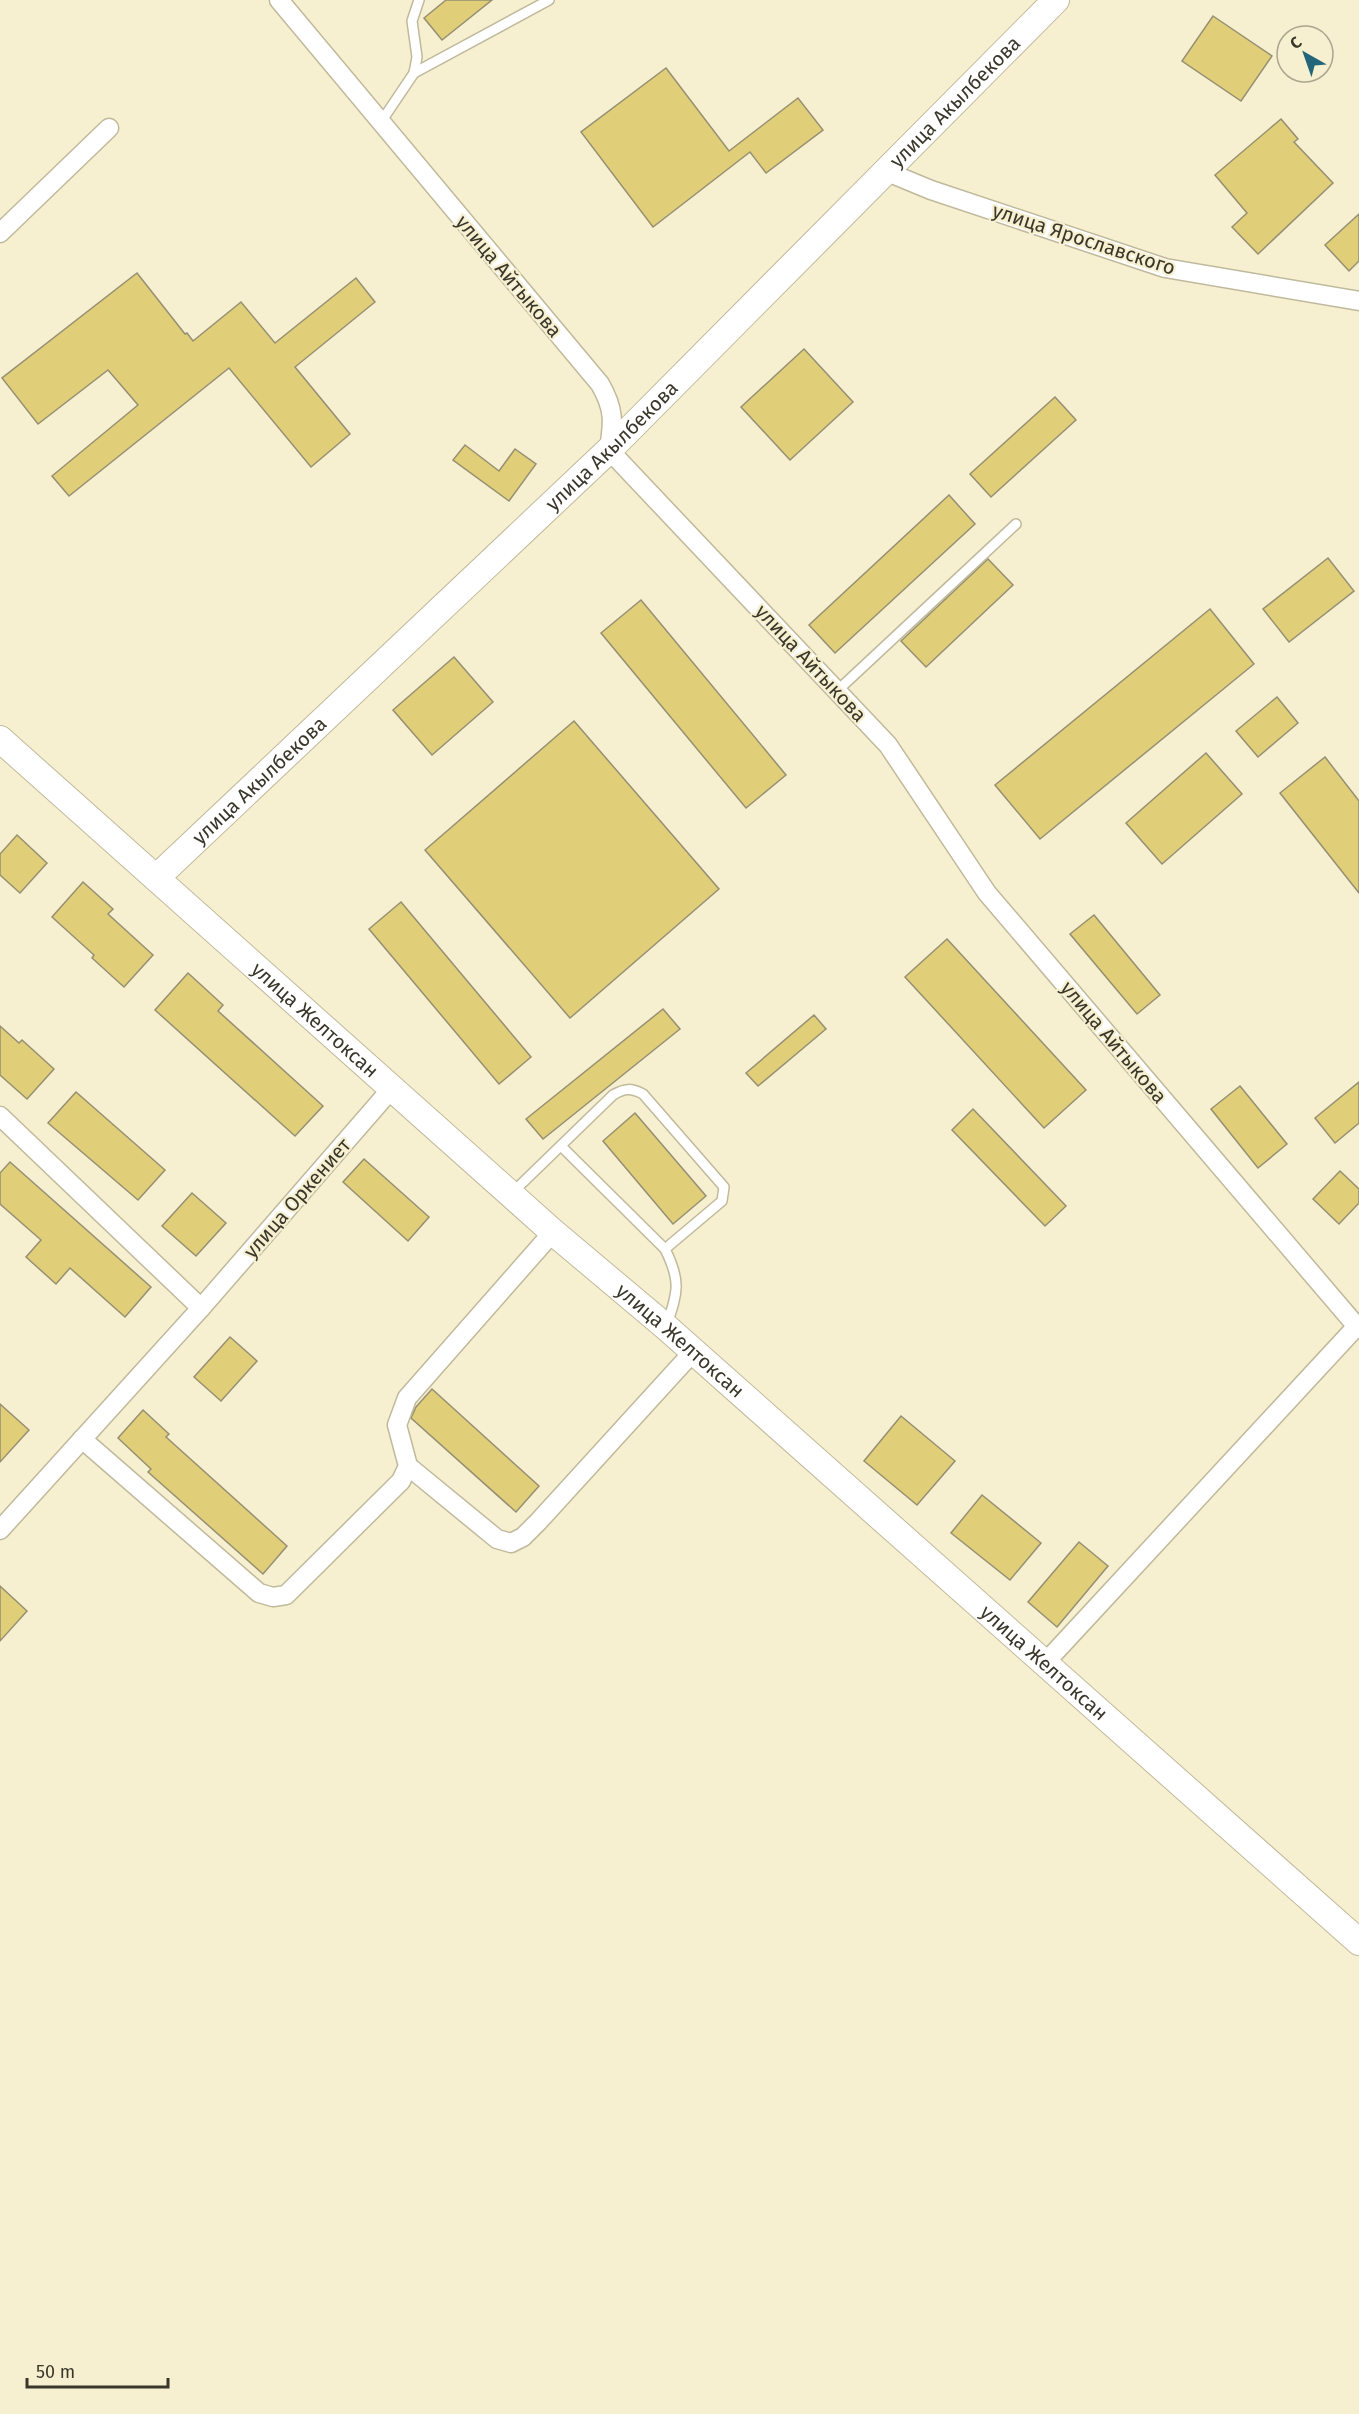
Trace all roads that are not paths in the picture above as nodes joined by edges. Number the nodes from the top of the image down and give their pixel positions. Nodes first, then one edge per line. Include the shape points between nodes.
1 (279, 0) edge
2 (419, 0) edge
3 (549, 0) edge
4 (1056, 0) edge
5 (414, 73) junction
6 (381, 122) junction
7 (109, 128) dead end
8 (885, 171) junction
9 (0, 232) edge
10 (1359, 301) edge
11 (609, 450) junction
12 (1016, 524) dead end
13 (837, 691) junction
14 (3, 747) edge
15 (156, 878) junction
16 (393, 1087) junction
17 (0, 1116) edge
18 (561, 1146) junction
19 (512, 1193) junction
20 (553, 1232) junction
21 (664, 1249) junction
22 (201, 1308) junction
23 (1358, 1327) edge
24 (666, 1328) junction
25 (693, 1352) junction
26 (82, 1439) junction
27 (408, 1466) junction
28 (2, 1524) edge
29 (1044, 1664) junction
30 (1359, 1942) edge

1 - 6 street, улица Айтыкова
2 - 5 lane via 412,21 417,57
3 - 5 lane
4 - 8 street, улица Акылбекова
5 - 6 lane
6 - 11 street, улица Айтыкова via 600,384 611,403
7 - 9 street
8 - 10 street, улица Ярославского via 1165,268
8 - 11 street, улица Акылбекова
11 - 13 street, улица Айтыкова
11 - 15 street, улица Акылбекова
12 - 13 lane
13 - 23 street, улица Айтыкова via 888,745 987,893
14 - 15 street, улица Желтоксан
15 - 16 street, улица Желтоксан
16 - 19 street, улица Желтоксан
16 - 22 street, улица Оркениет
17 - 22 street
18 - 19 lane
18 - 21 lane
18 - 21 lane via 622,1089 644,1094 724,1187 725,1194 722,1201
19 - 20 street, улица Желтоксан
20 - 24 street, улица Желтоксан
20 - 27 street via 407,1398 397,1425
21 - 24 lane via 675,1272 678,1293
22 - 26 street, улица Оркениет
23 - 29 street
24 - 25 street, улица Желтоксан
25 - 27 street via 538,1522 511,1543 497,1539
25 - 29 street, улица Желтоксан
26 - 27 street via 259,1593 273,1597 286,1595 393,1490
26 - 28 street, улица Оркениет
29 - 30 street, улица Желтоксан

